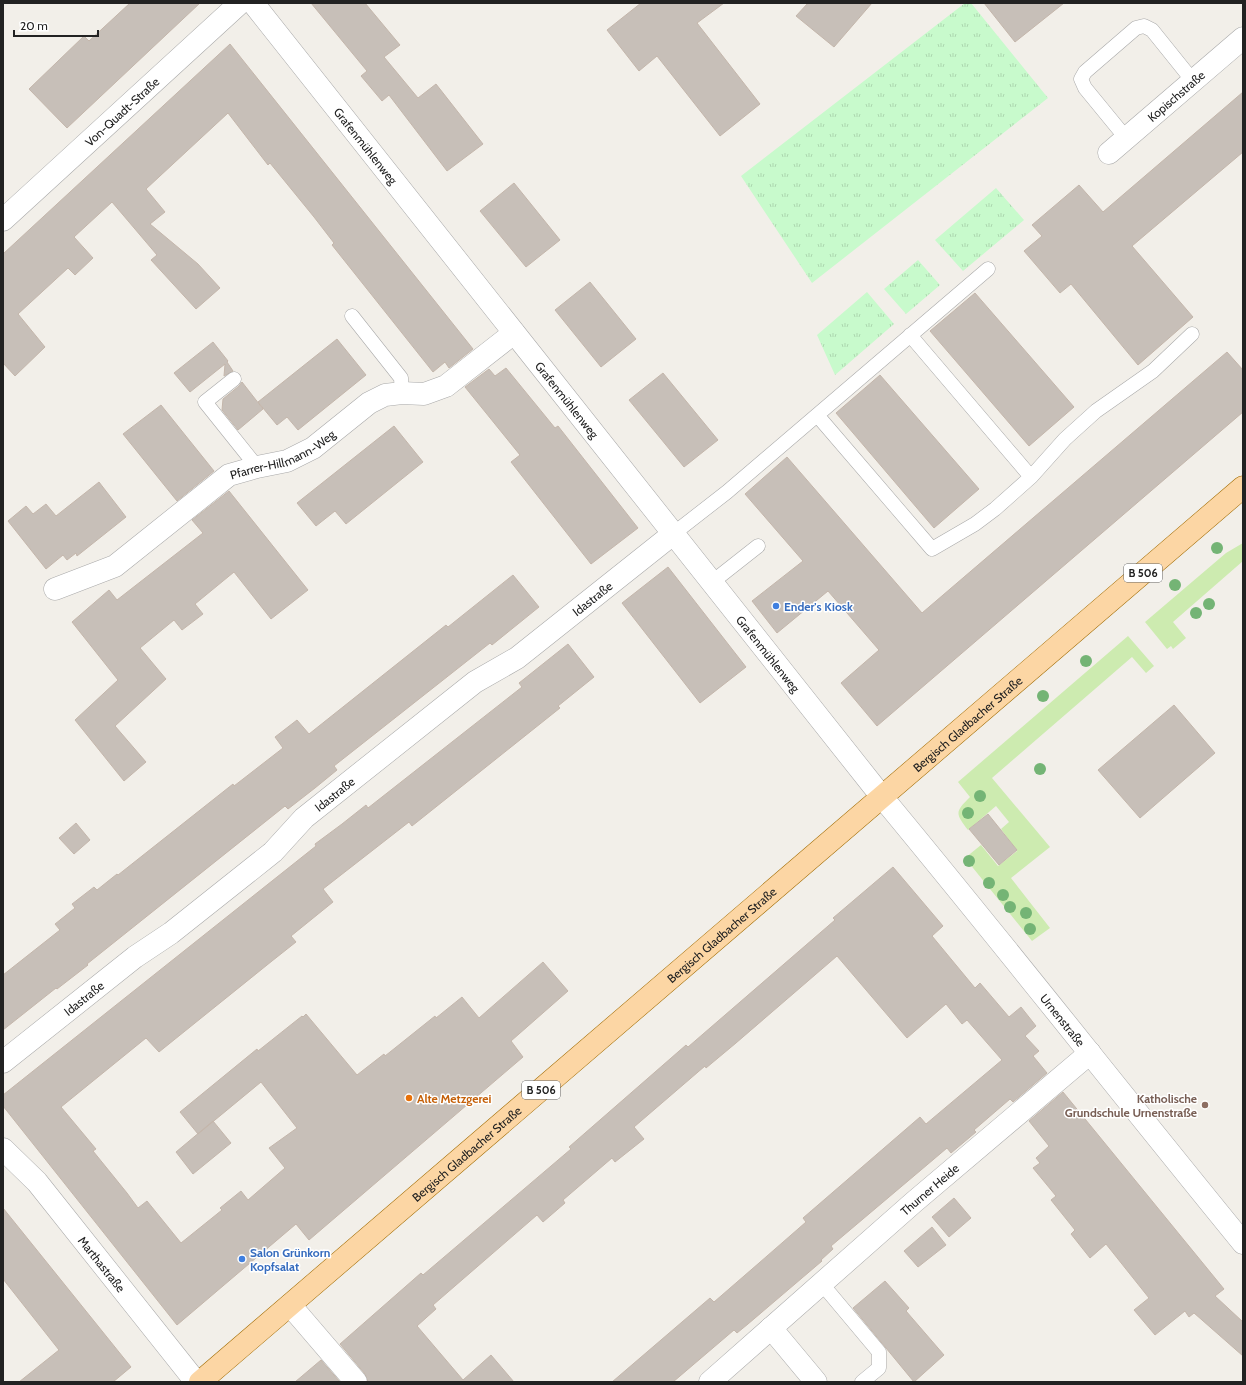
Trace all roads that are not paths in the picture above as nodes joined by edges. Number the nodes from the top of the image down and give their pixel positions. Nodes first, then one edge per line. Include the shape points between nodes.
1 (240, 3) edge
2 (253, 3) edge
3 (1243, 38) edge
4 (1193, 81) junction
5 (1126, 138) junction
6 (1108, 153) dead end
7 (3, 220) edge
8 (988, 269) dead end
9 (352, 316) dead end
10 (514, 333) junction
11 (1192, 334) dead end
12 (910, 335) junction
13 (234, 378) dead end
14 (402, 393) junction
15 (817, 415) junction
16 (257, 467) junction
17 (1031, 477) junction
18 (1243, 487) edge
19 (673, 534) junction
20 (758, 546) dead end
21 (712, 583) junction
22 (55, 589) dead end
23 (882, 797) junction
24 (1090, 1053) junction
25 (3, 1062) edge
26 (3, 1149) edge
27 (1243, 1243) edge
28 (822, 1284) junction
29 (290, 1305) junction
30 (771, 1328) junction
31 (196, 1382) edge
32 (200, 1382) edge
33 (356, 1382) edge
34 (710, 1382) edge
35 (816, 1382) edge
36 (862, 1382) edge

1 - 7 street, Von-Quadt-Straße
2 - 10 street, Grafenmühlenweg
3 - 4 street, Kopischstraße
4 - 5 street, Kopischstraße
4 - 5 lane via 1152,30 1144,26 1136,28 1084,72 1081,79 1085,88
5 - 6 street, Kopischstraße
8 - 12 lane
9 - 14 lane via 401,378
10 - 14 street, Pfarrer-Hillmann-Weg via 446,386 424,394
10 - 19 street, Grafenmühlenweg
11 - 17 lane via 1153,371 1096,411 1065,439
12 - 15 lane
12 - 17 lane
13 - 16 lane via 205,402
14 - 16 street, Pfarrer-Hillmann-Weg via 385,395 369,403 313,448 287,461
15 - 17 lane via 932,549 980,520
15 - 19 lane via 727,492
16 - 22 street, Pfarrer-Hillmann-Weg via 229,475 115,566
18 - 23 main road, Bergisch Gladbacher Straße / B 506
19 - 21 street, Grafenmühlenweg
19 - 25 street, Idastraße via 517,658 475,682 304,818 267,856
20 - 21 lane
21 - 23 street, Grafenmühlenweg
23 - 24 street, Urnenstraße
23 - 29 main road, Bergisch Gladbacher Straße / B 506
24 - 27 street, Urnenstraße
24 - 28 street, Thurner Heide via 914,1202
26 - 31 street, Marthastraße via 37,1182
28 - 30 street, Thurner Heide
28 - 36 lane via 879,1352 879,1368
29 - 32 main road, Bergisch Gladbacher Straße / B 506
29 - 33 street
30 - 34 street, Thurner Heide
30 - 35 street

